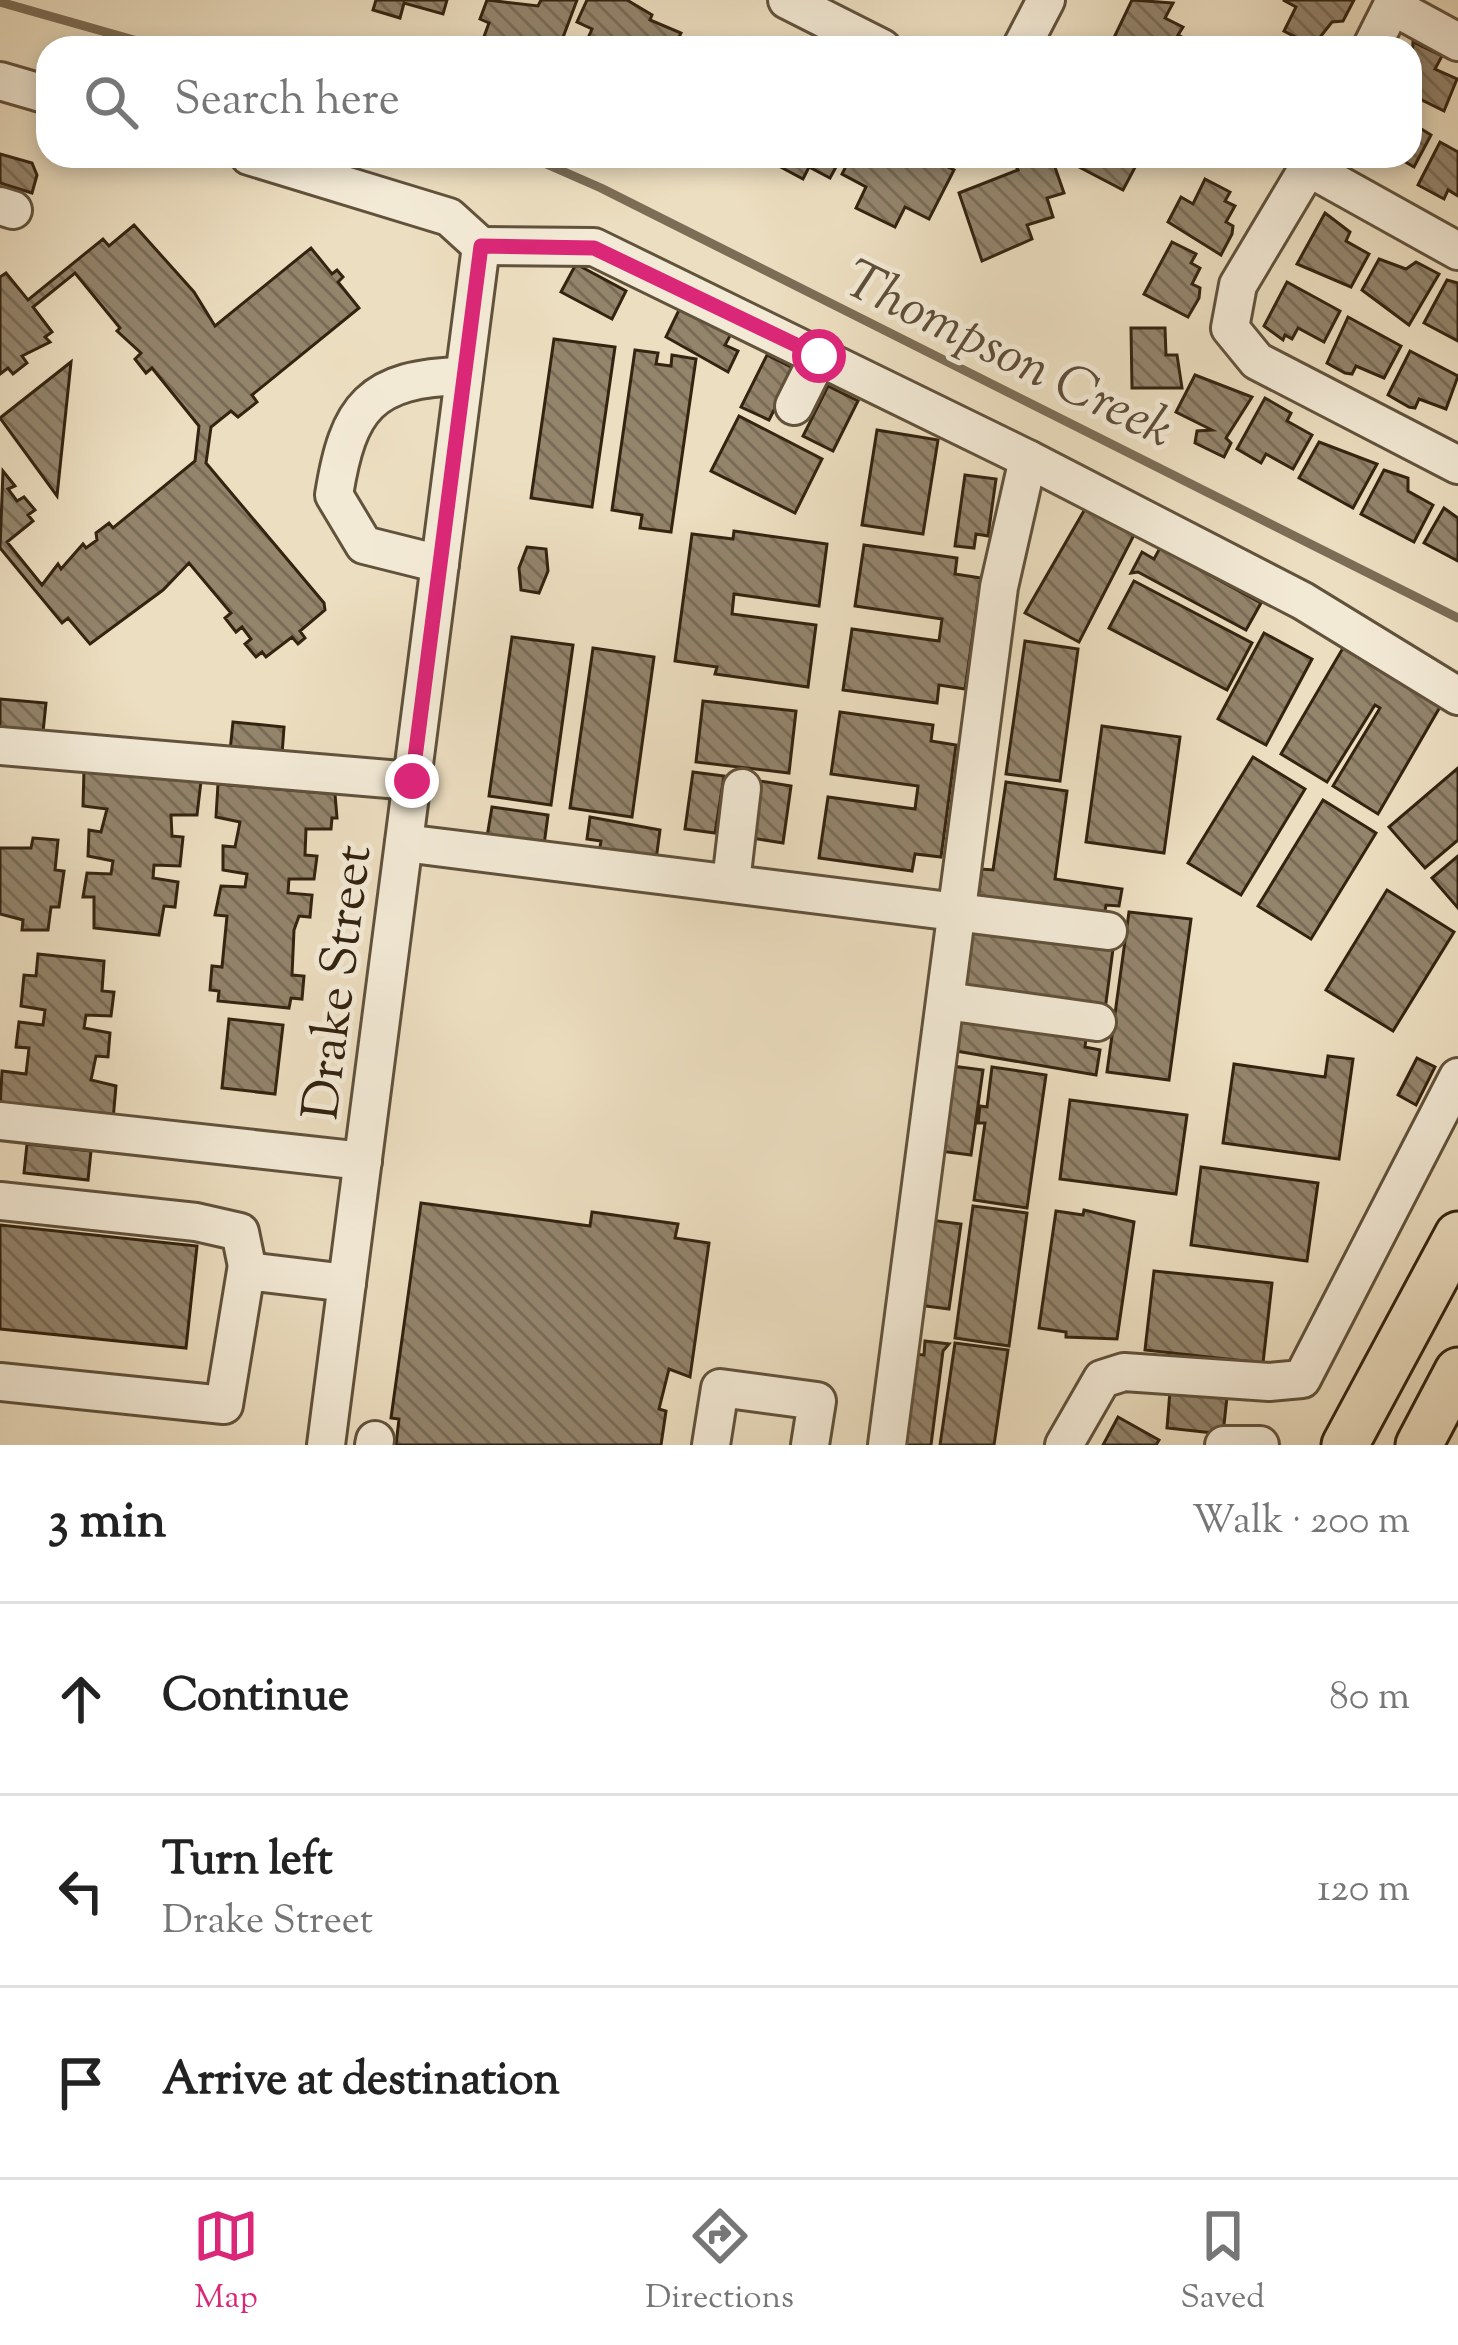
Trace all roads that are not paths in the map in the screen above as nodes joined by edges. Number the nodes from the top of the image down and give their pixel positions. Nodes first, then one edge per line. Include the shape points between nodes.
1 (787, 0) edge
2 (1046, 0) edge
3 (858, 36) edge
4 (1027, 36) edge
5 (1377, 36) edge
6 (1458, 42) edge
7 (0, 81) edge
8 (36, 92) edge
9 (288, 168) edge
10 (1308, 168) edge
11 (1322, 168) edge
12 (481, 246) junction
13 (1458, 251) edge
14 (819, 356) junction
15 (464, 376) junction
16 (794, 406) dead end
17 (1028, 459) junction
18 (1458, 465) edge
19 (440, 564) junction
20 (1458, 696) edge
21 (0, 746) edge
22 (412, 781) junction
23 (742, 788) dead end
24 (404, 843) junction
25 (731, 882) junction
26 (958, 908) junction
27 (1108, 931) dead end
28 (946, 1001) junction
29 (1097, 1022) dead end
30 (1458, 1077) edge
31 (0, 1121) edge
32 (363, 1161) junction
33 (0, 1201) edge
34 (1458, 1234) edge
35 (248, 1271) junction
36 (347, 1283) junction
37 (1458, 1371) edge
38 (0, 1382) edge
39 (326, 1445) edge
40 (711, 1445) edge
41 (810, 1445) edge
42 (887, 1445) edge
43 (1064, 1445) edge
44 (1224, 1445) edge
45 (1260, 1445) edge
46 (1345, 1445) edge
47 (1419, 1445) edge

1 - 3 street
2 - 4 street
5 - 6 street via 1393,6
7 - 8 street
9 - 12 street via 449,217
10 - 18 street via 1238,285 1229,328 1257,361
11 - 13 street
12 - 14 street via 594,248
12 - 15 street, Drake Street
14 - 16 street
14 - 17 street
15 - 19 street, Drake Street
15 - 19 street via 426,377 357,412 334,495 364,545
17 - 20 street via 1303,601
17 - 26 street via 1000,587
19 - 22 street, Drake Street
21 - 22 street
22 - 24 street, Drake Street
23 - 25 street
24 - 25 street
24 - 32 street, Drake Street
25 - 26 street
26 - 27 street
26 - 28 street
28 - 29 street
28 - 42 street
30 - 43 street via 1302,1378 1124,1372 1102,1379
31 - 32 street
32 - 36 street, Drake Street
33 - 35 street via 241,1232
34 - 46 main road
35 - 36 street
35 - 38 street via 224,1405
36 - 39 street, Drake Street
37 - 47 main road
40 - 41 street via 720,1388 821,1385
44 - 45 street

